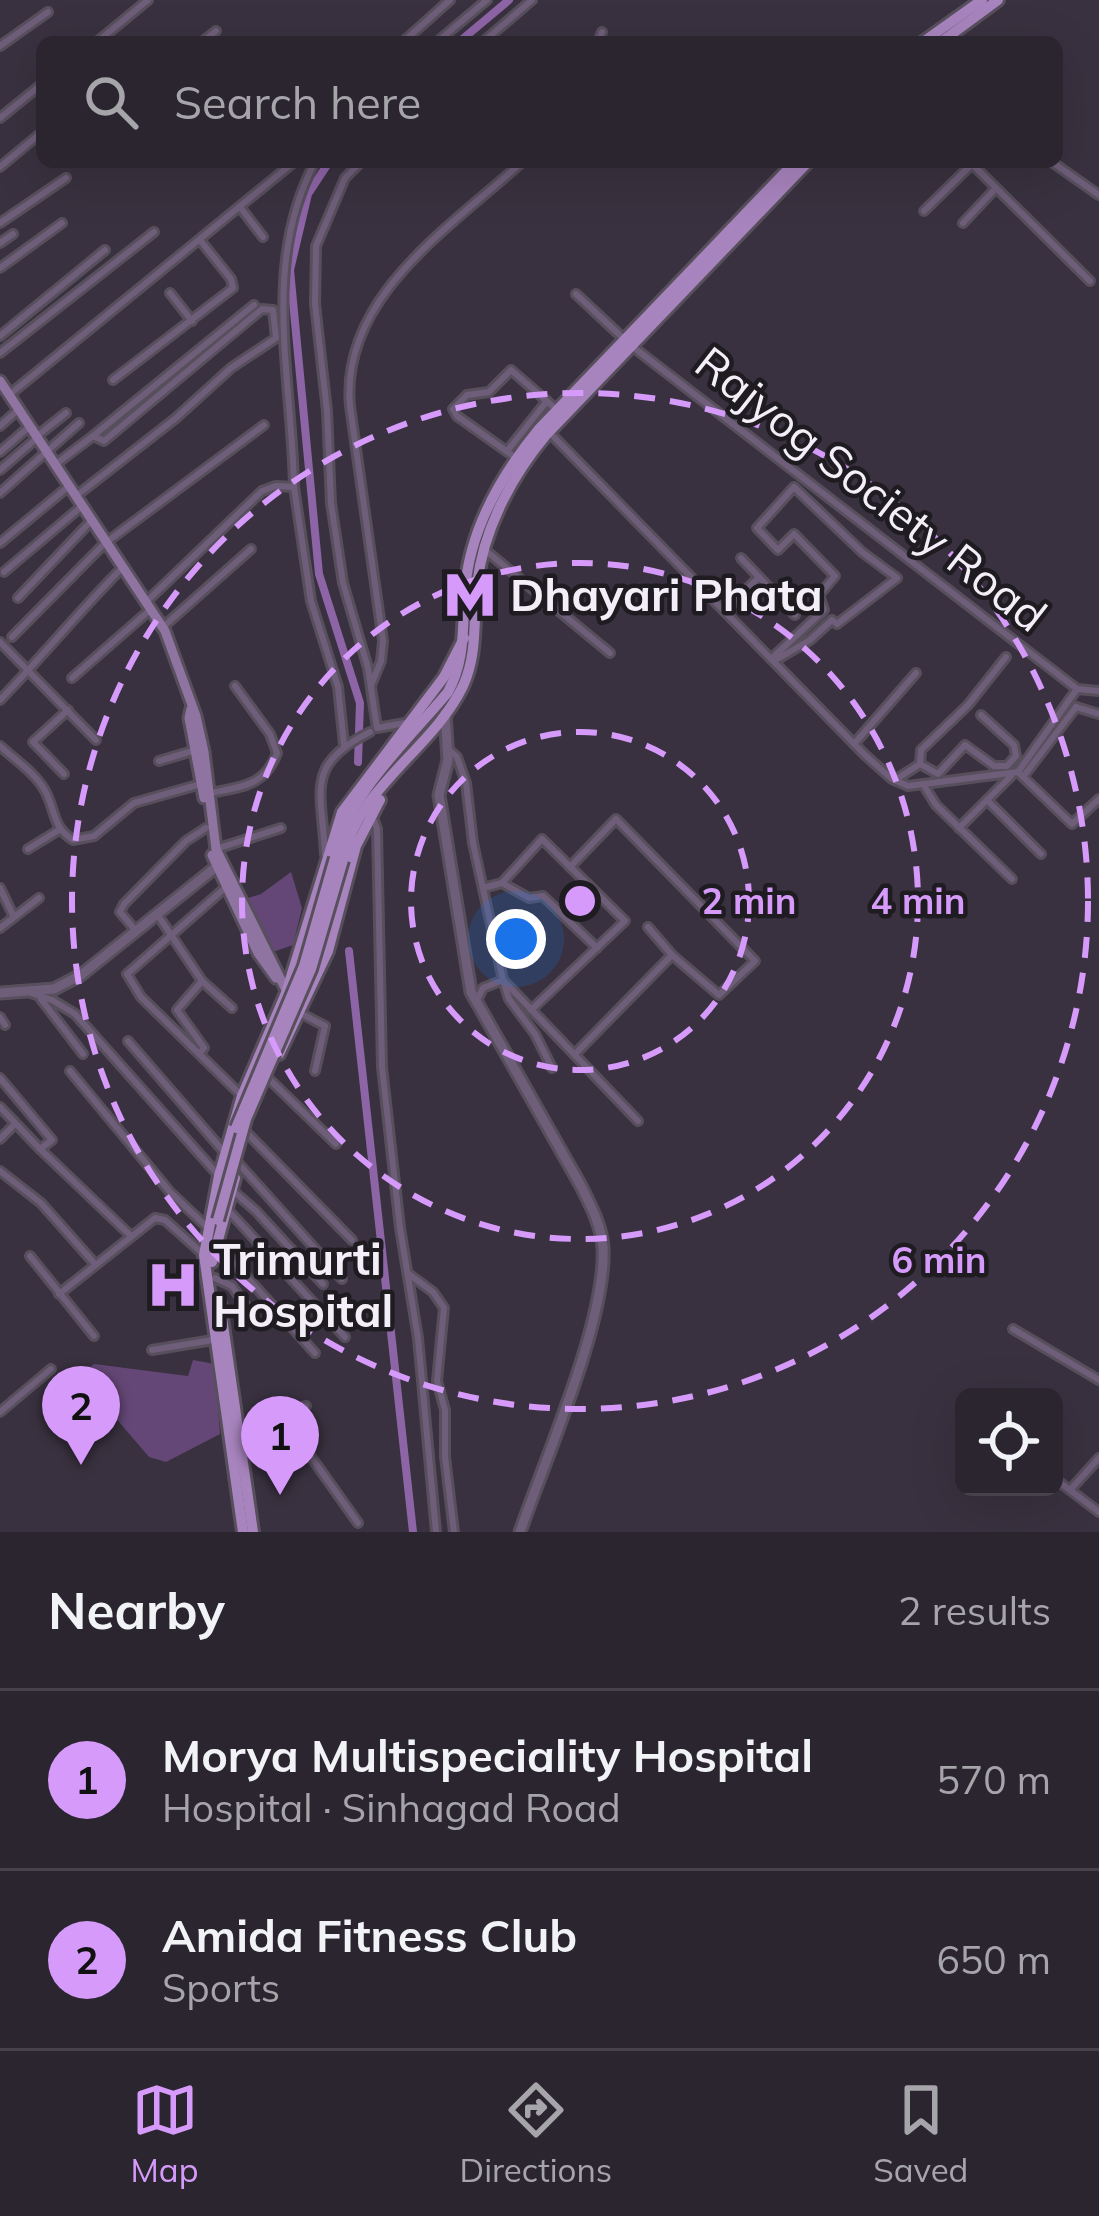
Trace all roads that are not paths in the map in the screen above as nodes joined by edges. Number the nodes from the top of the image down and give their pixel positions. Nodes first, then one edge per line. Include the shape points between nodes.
1 (148, 0) edge
2 (450, 0) edge
3 (487, 0) edge
4 (532, 0) edge
5 (991, 1) edge
6 (49, 12) dead end
7 (216, 31) dead end
8 (602, 32) dead end
9 (104, 36) edge
10 (210, 36) edge
11 (410, 36) edge
12 (444, 36) edge
13 (490, 36) edge
14 (600, 36) edge
15 (933, 36) edge
16 (952, 36) edge
17 (0, 46) edge
18 (36, 88) edge
19 (0, 118) edge
20 (36, 137) edge
21 (0, 167) edge
22 (286, 168) edge
23 (312, 168) edge
24 (355, 168) edge
25 (516, 168) edge
26 (790, 168) edge
27 (802, 168) edge
28 (966, 168) edge
29 (976, 168) edge
30 (1061, 168) edge
31 (66, 178) dead end
32 (996, 188) junction
33 (1099, 195) edge
34 (240, 207) junction
35 (924, 211) dead end
36 (62, 223) dead end
37 (963, 223) dead end
38 (0, 224) edge
39 (154, 232) dead end
40 (13, 234) dead end
41 (263, 237) dead end
42 (200, 240) junction
43 (0, 243) edge
44 (106, 250) dead end
45 (711, 256) junction
46 (0, 268) edge
47 (1090, 281) dead end
48 (170, 293) dead end
49 (576, 294) dead end
50 (254, 305) dead end
51 (192, 321) junction
52 (0, 336) edge
53 (628, 343) junction
54 (0, 353) edge
55 (113, 380) dead end
56 (3, 388) edge
57 (552, 406) junction
58 (19, 409) junction
59 (66, 413) dead end
60 (79, 423) dead end
61 (264, 425) dead end
62 (0, 426) edge
63 (549, 432) junction
64 (35, 434) junction
65 (93, 436) junction
66 (45, 450) junction
67 (0, 452) edge
68 (511, 454) junction
69 (56, 465) junction
70 (0, 470) edge
71 (294, 487) junction
72 (0, 493) edge
73 (76, 496) junction
74 (92, 520) junction
75 (0, 543) edge
76 (108, 544) junction
77 (251, 549) dead end
78 (485, 550) junction
79 (741, 558) dead end
80 (123, 567) junction
81 (4, 572) dead end
82 (760, 577) junction
83 (18, 598) dead end
84 (148, 606) junction
85 (725, 611) junction
86 (795, 615) dead end
87 (162, 627) junction
88 (799, 633) junction
89 (11, 637) dead end
90 (464, 638) junction
91 (808, 641) junction
92 (0, 643) edge
93 (610, 653) dead end
94 (1006, 657) dead end
95 (772, 660) junction
96 (30, 669) junction
97 (916, 674) dead end
98 (71, 678) dead end
99 (370, 685) junction
100 (235, 686) dead end
101 (1077, 689) junction
102 (1099, 691) edge
103 (0, 700) edge
104 (1073, 704) junction
105 (191, 709) junction
106 (68, 710) junction
107 (445, 713) junction
108 (1099, 714) edge
109 (981, 716) dead end
110 (409, 723) junction
111 (434, 724) junction
112 (373, 730) junction
113 (96, 740) dead end
114 (854, 744) junction
115 (344, 745) junction
116 (448, 745) junction
117 (0, 746) edge
118 (196, 750) junction
119 (159, 761) dead end
120 (920, 764) junction
121 (64, 774) dead end
122 (1018, 774) junction
123 (895, 780) junction
124 (923, 784) junction
125 (207, 786) junction
126 (1099, 799) edge
127 (986, 800) junction
128 (371, 812) junction
129 (206, 828) junction
130 (280, 828) dead end
131 (959, 829) junction
132 (59, 830) junction
133 (28, 849) dead end
134 (216, 849) junction
135 (1041, 854) dead end
136 (334, 858) junction
137 (218, 865) junction
138 (570, 866) junction
139 (1012, 879) dead end
140 (502, 883) junction
141 (0, 888) edge
142 (225, 888) junction
143 (483, 888) junction
144 (39, 898) dead end
145 (157, 914) junction
146 (14, 917) junction
147 (648, 927) dead end
148 (0, 928) edge
149 (136, 931) junction
150 (173, 936) junction
151 (525, 942) dead end
152 (494, 944) junction
153 (597, 948) junction
154 (672, 955) junction
155 (278, 980) junction
156 (503, 980) junction
157 (202, 981) junction
158 (0, 993) edge
159 (286, 993) junction
160 (35, 995) junction
161 (476, 1003) junction
162 (232, 1008) dead end
163 (531, 1010) junction
164 (301, 1011) junction
165 (128, 1041) dead end
166 (576, 1053) junction
167 (83, 1054) dead end
168 (199, 1055) junction
169 (552, 1068) dead end
170 (70, 1071) dead end
171 (315, 1071) dead end
172 (0, 1078) edge
173 (268, 1078) junction
174 (242, 1096) junction
175 (257, 1103) junction
176 (0, 1107) edge
177 (638, 1121) dead end
178 (15, 1124) junction
179 (246, 1132) junction
180 (0, 1139) edge
181 (336, 1144) dead end
182 (40, 1149) junction
183 (225, 1153) junction
184 (238, 1163) junction
185 (0, 1172) edge
186 (219, 1176) junction
187 (232, 1190) junction
188 (227, 1209) junction
189 (213, 1222) junction
190 (130, 1235) junction
191 (352, 1240) dead end
192 (219, 1246) junction
193 (30, 1256) dead end
194 (207, 1259) junction
195 (95, 1264) junction
196 (408, 1273) junction
197 (215, 1278) junction
198 (342, 1279) dead end
199 (323, 1284) dead end
200 (59, 1294) junction
201 (248, 1309) dead end
202 (1013, 1329) dead end
203 (94, 1336) dead end
204 (346, 1337) dead end
205 (218, 1340) junction
206 (152, 1350) dead end
207 (315, 1353) dead end
208 (51, 1369) dead end
209 (1099, 1380) edge
210 (306, 1406) dead end
211 (0, 1412) edge
212 (282, 1416) junction
213 (241, 1430) junction
214 (1099, 1457) edge
215 (1063, 1485) edge
216 (1070, 1490) junction
217 (1099, 1512) edge
218 (358, 1523) dead end
219 (243, 1532) edge
220 (253, 1532) edge
221 (436, 1532) edge
222 (454, 1532) edge
223 (520, 1532) edge

1 - 9 street
2 - 11 street
3 - 12 street
4 - 13 street
5 - 15 main road
5 - 16 main road
6 - 17 street
7 - 10 street
8 - 14 street
18 - 19 street
20 - 21 street
22 - 34 street
23 - 71 street via 292,210 281,273
24 - 99 street via 316,246 315,304 331,502
25 - 99 street via 400,275 370,313 353,355 350,406 383,641
26 - 45 main road
27 - 45 main road
28 - 35 street
29 - 32 street
30 - 33 street
31 - 38 street
32 - 37 street
32 - 47 street
34 - 41 street
34 - 42 street
36 - 46 street
39 - 54 street
40 - 43 street
42 - 51 street via 234,286
42 - 56 street
44 - 52 street
45 - 53 main road
48 - 51 street
49 - 53 street, Rajyog Society Road
50 - 65 street
51 - 55 street
53 - 57 main road
53 - 63 main road
53 - 101 street, Rajyog Society Road
56 - 58 main road
57 - 68 main road
57 - 68 street via 511,370 453,409
58 - 62 street
58 - 64 main road
59 - 64 street
60 - 66 street
61 - 76 street
63 - 78 main road via 512,483
63 - 85 street
64 - 66 main road
64 - 67 street
64 - 70 street
65 - 69 street
65 - 73 street via 104,441 233,331 273,310 276,338
66 - 69 main road
66 - 72 street
68 - 90 main road via 470,559
69 - 73 main road
71 - 84 street via 262,491
71 - 115 street
73 - 74 main road
73 - 75 street
73 - 81 street
74 - 76 main road
74 - 83 street
76 - 80 main road
76 - 89 street
77 - 87 street
78 - 93 street
78 - 107 main road via 471,664
79 - 82 street
80 - 84 main road
80 - 96 street
82 - 85 street
82 - 86 street
84 - 87 main road
84 - 98 street
85 - 95 street
87 - 105 main road
88 - 91 street
88 - 91 street via 824,610 819,595 835,576 794,534 778,550 757,528 794,487 897,578
88 - 95 street
90 - 110 main road
90 - 136 main road via 448,692 363,795
91 - 95 street
92 - 96 street
94 - 120 street via 921,750
95 - 114 street
96 - 103 street
96 - 106 street
97 - 114 street
99 - 112 street
100 - 125 street via 277,753 260,780
101 - 102 street
101 - 104 street
104 - 108 street
104 - 122 street
105 - 118 main road
105 - 125 main road
106 - 113 street
106 - 121 street via 33,742
107 - 111 main road
107 - 116 street
109 - 120 street via 1014,745 1007,766 965,746 938,774
110 - 112 street
110 - 136 main road via 342,812
111 - 128 main road
111 - 136 main road
112 - 115 street
114 - 123 street
115 - 136 street via 329,758 322,781
116 - 143 street via 466,783
116 - 161 street via 439,795
117 - 132 street via 44,788
118 - 119 street
118 - 125 main road
120 - 123 street
122 - 124 street
122 - 126 street via 1072,824
122 - 127 street
123 - 124 street
124 - 131 street
125 - 129 main road
125 - 132 street via 134,803 94,836 73,840
125 - 134 main road
127 - 131 street
127 - 135 street
128 - 164 main road
128 - 196 street via 382,1067
129 - 137 main road
129 - 149 street via 124,904 120,912
130 - 134 street
131 - 139 street
132 - 133 street
134 - 137 main road
136 - 159 main road
136 - 189 main road, bridge via 310,968
137 - 142 main road
137 - 145 street
137 - 155 main road
138 - 140 street via 542,839
138 - 153 street via 625,921
138 - 154 street via 616,819 755,961 719,995
140 - 143 street
140 - 153 street via 529,898 543,896
141 - 146 street
142 - 150 street
142 - 155 main road
143 - 152 street
144 - 146 street
145 - 149 street
145 - 150 street
146 - 148 street
147 - 154 street
149 - 160 street via 81,975
150 - 157 street
150 - 168 street via 127,974
151 - 152 street
152 - 156 street
153 - 163 street
154 - 166 street
155 - 159 main road
156 - 161 street via 483,988
156 - 163 street
156 - 169 street
157 - 162 street
157 - 168 street via 177,1010 204,1048
158 - 160 street
159 - 164 main road
159 - 174 main road
160 - 167 street
160 - 186 street via 75,1014
161 - 223 street via 581,1186 603,1246 597,1302
163 - 166 street
164 - 171 street via 325,1026
164 - 173 main road
165 - 183 street
166 - 177 street
168 - 174 street
170 - 189 street via 170,1192
172 - 182 street via 52,1140
173 - 175 main road
173 - 181 street
174 - 175 street
174 - 183 main road
175 - 179 main road
176 - 178 street
178 - 180 street
178 - 182 street
179 - 184 main road
179 - 191 street
182 - 190 street
183 - 186 main road
184 - 187 main road
184 - 198 street
185 - 195 street via 41,1203
186 - 189 main road
187 - 188 main road
187 - 199 street
188 - 192 main road
188 - 204 street
189 - 194 main road
190 - 194 street via 160,1218
190 - 195 street
192 - 194 main road
192 - 207 street
193 - 200 street
194 - 197 main road
194 - 205 main road
195 - 200 street
196 - 221 street
196 - 222 street via 444,1308 437,1381
197 - 201 street
197 - 213 main road
200 - 203 street
202 - 209 street
205 - 206 street
205 - 219 main road
208 - 211 street
210 - 212 street
212 - 213 street
212 - 218 street
213 - 220 main road
214 - 216 street
215 - 216 street
216 - 217 street

